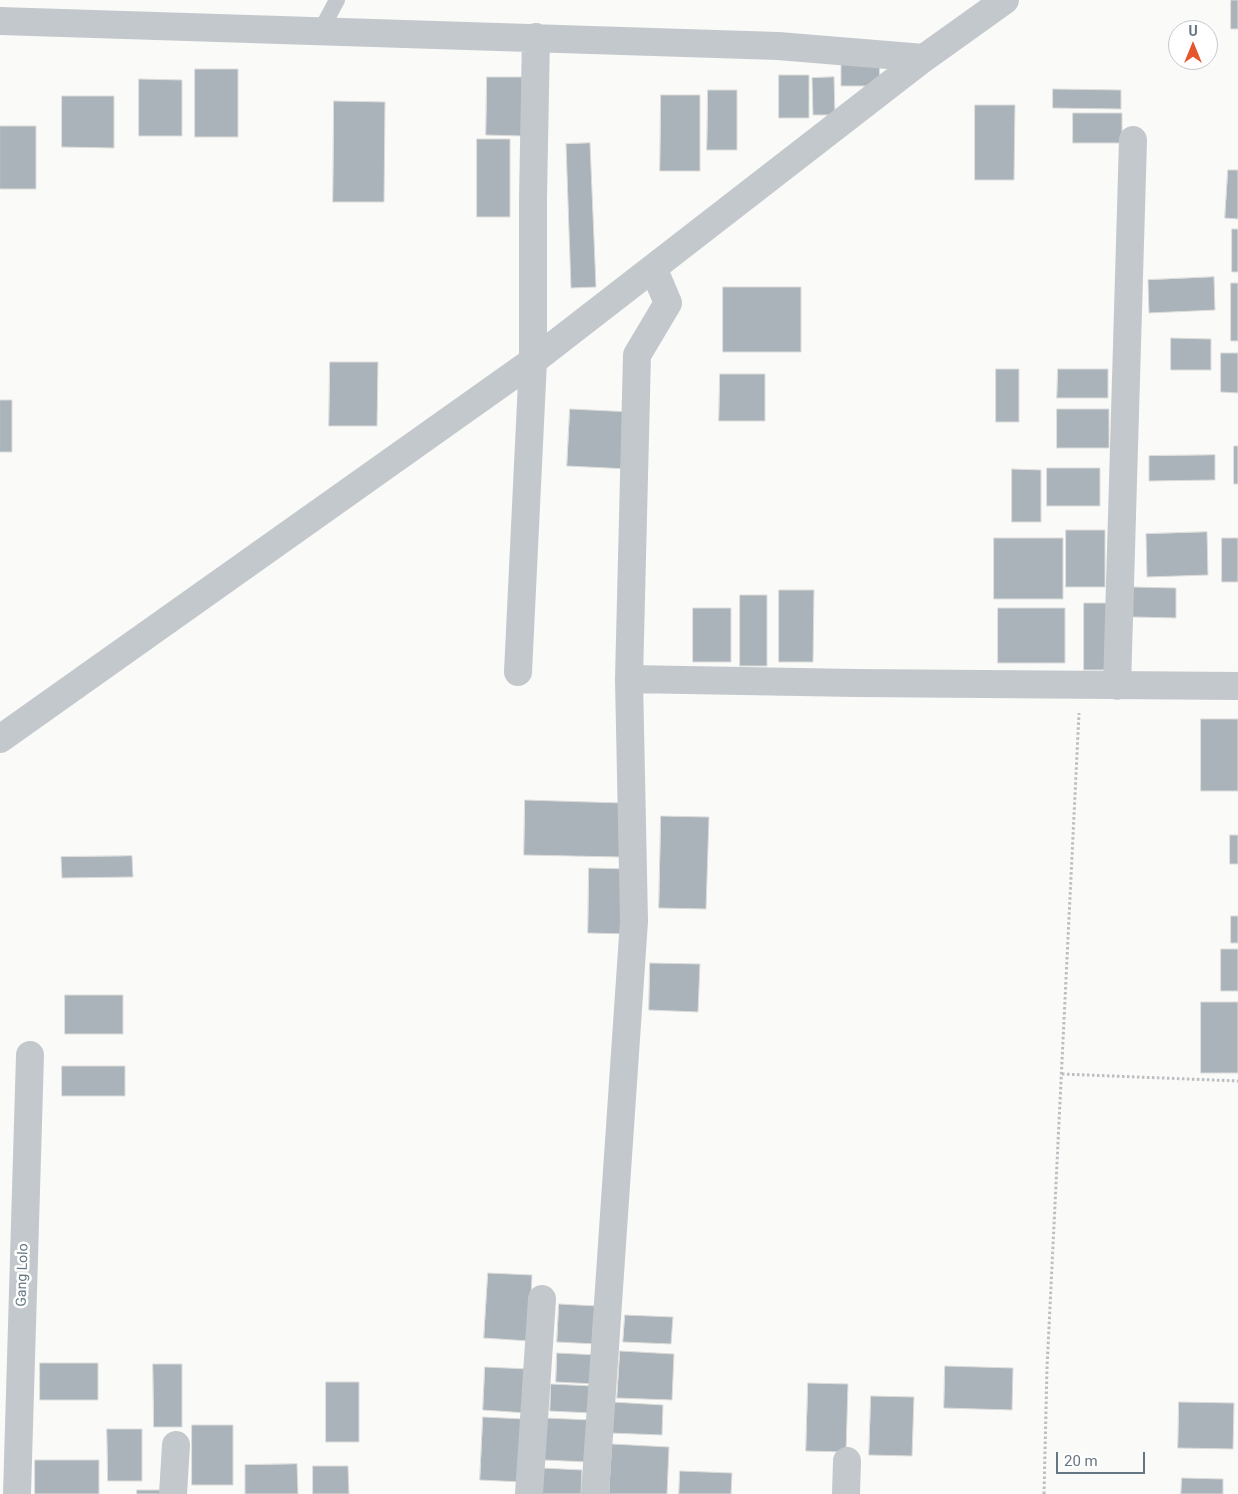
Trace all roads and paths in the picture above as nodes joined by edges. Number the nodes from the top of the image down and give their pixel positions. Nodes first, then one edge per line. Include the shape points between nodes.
1 (337, 0) edge
2 (1005, 0) edge
3 (0, 21) edge
4 (321, 30) junction
5 (536, 38) junction
6 (924, 58) junction
7 (1133, 140) dead end
8 (654, 273) junction
9 (534, 361) junction
10 (518, 672) dead end
11 (629, 679) junction
12 (1080, 685) junction
13 (1117, 686) junction
14 (1238, 686) edge
15 (0, 739) edge
16 (30, 1055) dead end
17 (1062, 1074) junction
18 (1238, 1081) edge
19 (542, 1299) dead end
20 (176, 1445) dead end
21 (847, 1461) dead end
22 (17, 1494) edge
23 (173, 1494) edge
24 (529, 1494) edge
25 (595, 1494) edge
26 (846, 1494) edge
27 (1044, 1494) edge

1 - 4 lane
2 - 6 street
3 - 4 street
4 - 5 street
5 - 6 street via 778,46
5 - 9 street
6 - 8 street
7 - 13 street
8 - 9 street
8 - 11 street via 668,303 637,355
9 - 10 street
9 - 15 street
11 - 12 street
11 - 25 street via 634,921
12 - 13 street
12 - 17 path
13 - 14 street
16 - 22 street, Gang Lolo
17 - 18 path
17 - 27 path
19 - 24 street
20 - 23 street
21 - 26 street

